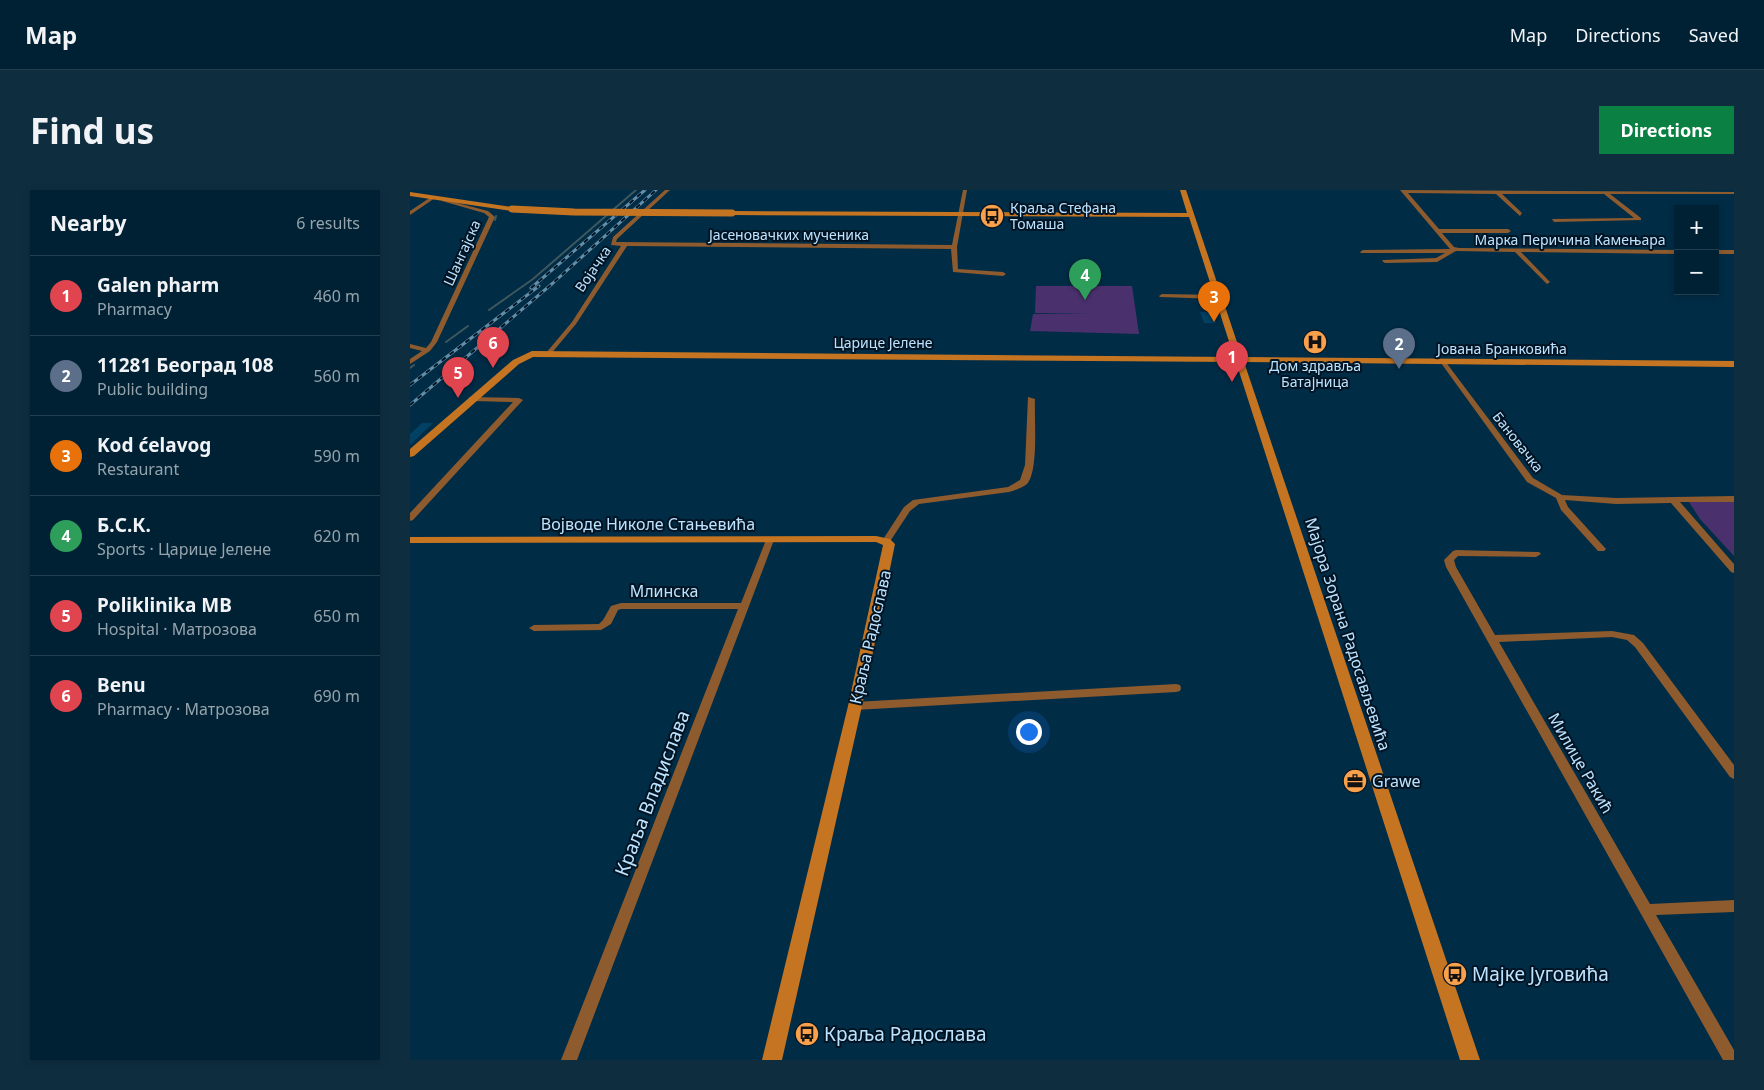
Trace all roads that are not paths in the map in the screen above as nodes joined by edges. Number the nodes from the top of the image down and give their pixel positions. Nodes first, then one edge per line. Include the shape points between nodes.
1 (668, 190) edge
2 (965, 190) edge
3 (1183, 190) edge
4 (1403, 191) edge
5 (1497, 192) junction
6 (1604, 192) junction
7 (1731, 192) edge
8 (410, 194) edge
9 (433, 198) junction
10 (444, 200) junction
11 (410, 213) edge
12 (1520, 214) dead end
13 (960, 215) junction
14 (1192, 216) junction
15 (1554, 220) dead end
16 (1508, 230) dead end
17 (1436, 231) junction
18 (624, 246) junction
19 (954, 247) junction
20 (1456, 250) junction
21 (1517, 251) junction
22 (1363, 252) dead end
23 (1674, 252) edge
24 (1719, 252) edge
25 (1734, 252) edge
26 (1385, 261) dead end
27 (1003, 274) dead end
28 (1547, 282) dead end
29 (1162, 296) dead end
30 (1219, 297) junction
31 (410, 346) edge
32 (428, 350) junction
33 (548, 354) junction
34 (1240, 361) junction
35 (410, 362) edge
36 (1443, 362) junction
37 (1734, 364) edge
38 (472, 399) junction
39 (1030, 399) dead end
40 (410, 454) edge
41 (1560, 497) junction
42 (1734, 499) edge
43 (1673, 500) junction
44 (410, 518) edge
45 (410, 540) edge
46 (770, 540) junction
47 (886, 541) junction
48 (1600, 549) dead end
49 (1536, 554) dead end
50 (1734, 570) edge
51 (745, 606) junction
52 (534, 628) dead end
53 (1492, 640) junction
54 (1176, 688) dead end
55 (855, 706) junction
56 (1734, 774) edge
57 (1734, 906) edge
58 (1646, 910) junction
59 (569, 1060) edge
60 (772, 1060) edge
61 (1470, 1060) edge
62 (1731, 1060) edge

1 - 18 street, Војачка via 612,243
2 - 13 street
3 - 14 main road, Мајора Зорана Радосављевића
4 - 5 street
4 - 17 street
5 - 6 street
5 - 12 street
6 - 7 street
6 - 15 street via 1638,219
8 - 9 main road, Шангајска
9 - 10 main road, Шангајска
9 - 11 street
10 - 13 main road, bridge via 512,209 574,212
10 - 32 street, Шангајска via 492,216 444,323
13 - 14 main road
13 - 19 street
14 - 30 main road, Мајора Зорана Радосављевића
16 - 17 street
17 - 20 street
18 - 19 street, Јасеновачких мученика
18 - 33 street, Војачка via 574,323
19 - 27 street via 954,268 957,272
20 - 21 street, Марка Перичина Камењара
20 - 22 street, Марка Перичина Камењара
20 - 26 street via 1437,260
21 - 23 street, Марка Перичина Камењара
21 - 28 street
24 - 25 street
29 - 30 street
30 - 34 main road, Мајора Зорана Радосављевића
31 - 32 street
32 - 35 street
33 - 34 main road, Царице Јелене
33 - 38 main road, Царице Јелене via 521,358
34 - 36 main road, Јована Бранковића
34 - 61 main road, Мајора Зорана Радосављевића
36 - 37 main road, Јована Бранковића
36 - 41 street, Бановачка via 1530,480
38 - 40 main road
38 - 44 street via 519,400
39 - 47 street via 1030,463 1025,481 1009,489 916,502 907,509
41 - 43 street
41 - 48 street, Бановачка via 1564,508
42 - 43 street
43 - 50 street
45 - 46 main road, Војводе Николе Стањевића
46 - 47 main road, Војводе Николе Стањевића
46 - 51 street, Краља Владислава
47 - 55 main road, Краља Радослава via 890,548
49 - 53 street, Милице Ракић via 1456,553 1449,560
51 - 52 street, Млинска via 621,606 614,608 601,627
51 - 59 street, Краља Владислава
53 - 56 street via 1612,634 1630,637
53 - 58 street, Милице Ракић
54 - 55 street
55 - 60 main road, Краља Радослава
57 - 58 street
58 - 62 street, Милице Ракић

